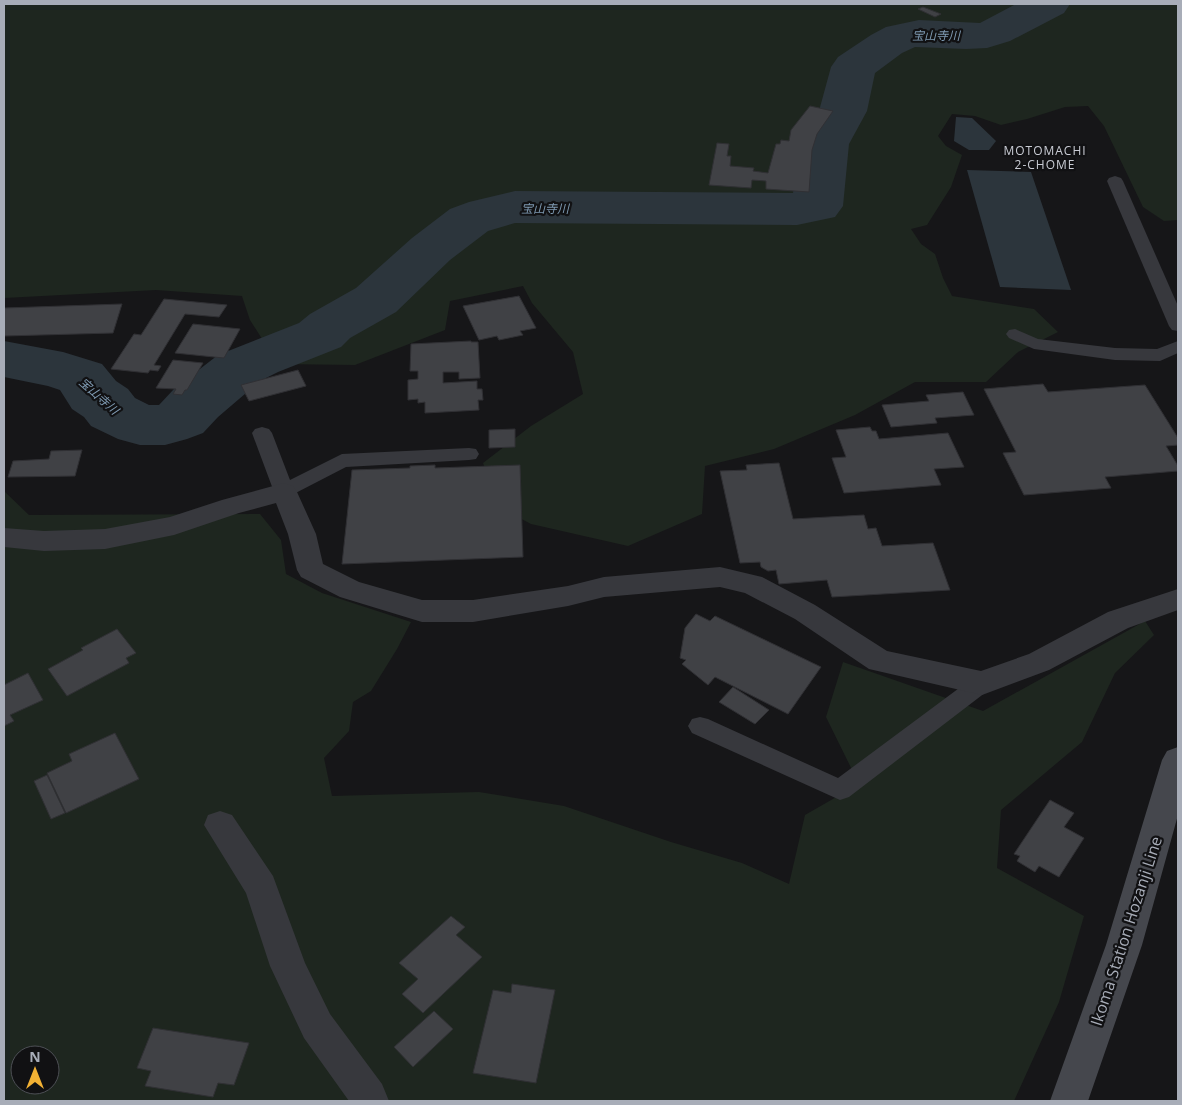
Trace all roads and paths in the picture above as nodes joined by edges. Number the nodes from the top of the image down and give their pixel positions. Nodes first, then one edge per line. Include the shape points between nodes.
1 (1115, 181) dead end
2 (1178, 326) edge
3 (1015, 334) dead end
4 (1178, 346) edge
5 (262, 433) dead end
6 (469, 454) dead end
7 (284, 492) junction
8 (4, 538) edge
9 (1178, 599) edge
10 (982, 682) junction
11 (700, 726) dead end
12 (1178, 760) edge
13 (220, 825) dead end
14 (370, 1101) edge
15 (1069, 1101) edge

1 - 2 lane
3 - 4 lane via 1034,344 1115,354 1160,355
5 - 7 lane
6 - 7 lane via 342,461
7 - 8 street via 174,526 105,539 44,541
7 - 10 street via 302,534 311,570 350,590 422,612 473,612 604,588 720,577 752,584 804,612 879,661
9 - 10 street via 1118,620 1038,662
10 - 11 lane via 840,790
12 - 15 main road, Ikoma Station Hozanji Line via 1124,945
13 - 14 street via 261,887 288,966 317,1026

